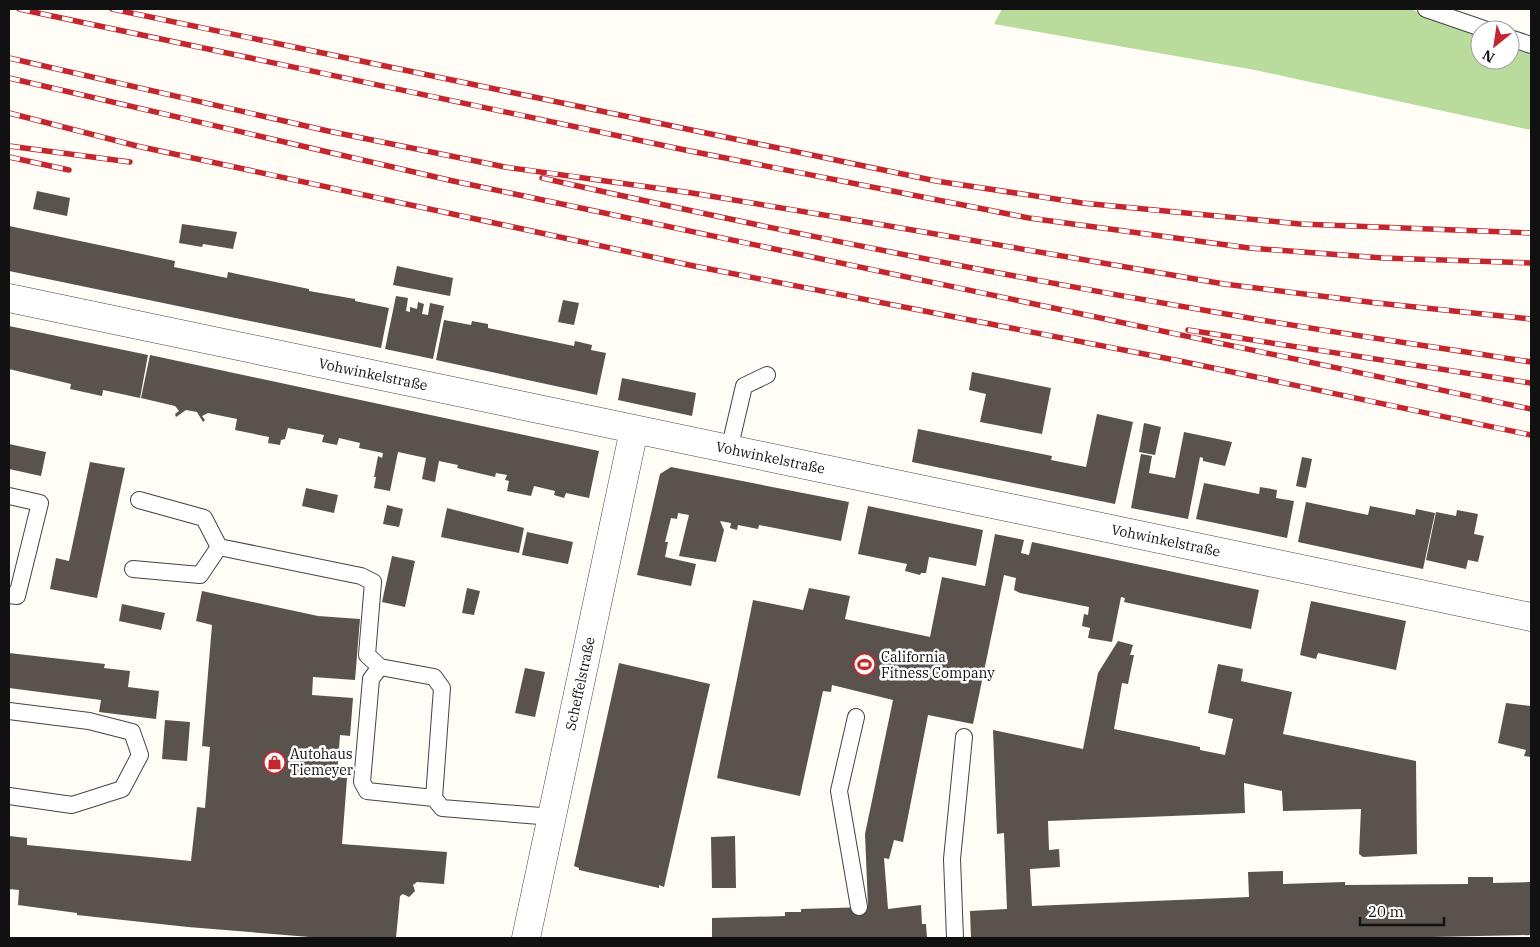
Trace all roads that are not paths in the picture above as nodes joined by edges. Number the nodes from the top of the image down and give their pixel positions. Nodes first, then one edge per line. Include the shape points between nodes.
1 (1426, 9) edge
2 (1470, 24) edge
3 (9, 298) edge
4 (767, 375) dead end
5 (634, 430) junction
6 (729, 450) junction
7 (9, 496) edge
8 (139, 500) dead end
9 (219, 547) junction
10 (134, 568) dead end
11 (9, 595) edge
12 (1531, 617) edge
13 (380, 667) junction
14 (9, 711) edge
15 (856, 717) dead end
16 (964, 737) dead end
17 (9, 796) edge
18 (434, 798) junction
19 (553, 816) junction
20 (859, 907) dead end
21 (526, 938) edge
22 (955, 938) edge

1 - 2 lane
3 - 5 street, Vohwinkelstraße
4 - 6 lane via 744,386
5 - 6 street, Vohwinkelstraße
5 - 19 street, Scheffelstraße
6 - 12 street, Vohwinkelstraße
7 - 11 lane via 40,503 17,596
8 - 9 lane via 204,518
9 - 10 lane via 200,575
9 - 13 lane via 361,576 373,582 367,655
13 - 18 lane via 434,678 442,688
13 - 18 lane via 371,679 362,782 367,791
14 - 17 lane via 88,721 132,732 140,755 122,790 72,805
15 - 20 lane via 840,791
16 - 22 lane via 952,859
18 - 19 lane via 442,808
19 - 21 street, Scheffelstraße

